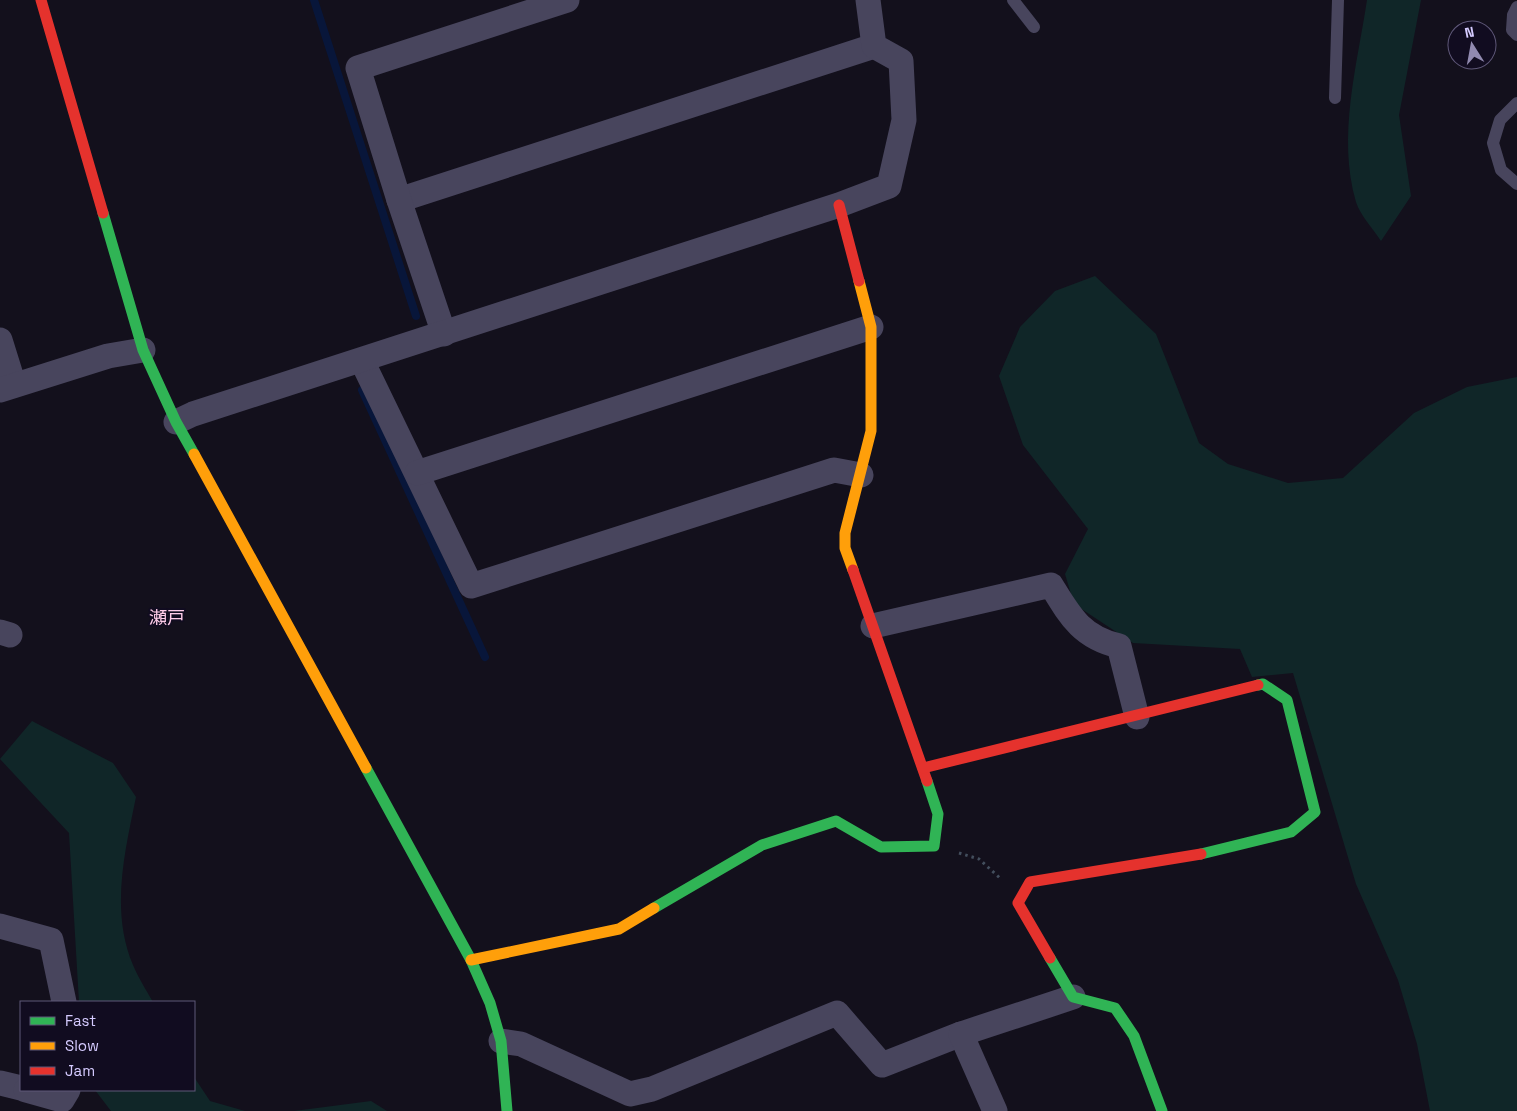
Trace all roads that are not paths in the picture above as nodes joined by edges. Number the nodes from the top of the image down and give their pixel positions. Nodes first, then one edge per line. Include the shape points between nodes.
1 (41, 0) edge
2 (567, 0) edge
3 (868, 0) edge
4 (1013, 0) edge
5 (1338, 0) edge
6 (1517, 7) edge
7 (1034, 27) dead end
8 (1517, 35) edge
9 (874, 46) junction
10 (1335, 98) dead end
11 (1517, 103) edge
12 (1517, 184) edge
13 (399, 200) junction
14 (840, 205) junction
15 (872, 326) junction
16 (444, 334) junction
17 (0, 340) edge
18 (143, 350) junction
19 (362, 361) junction
20 (7, 387) edge
21 (176, 422) junction
22 (417, 473) junction
23 (861, 475) junction
24 (873, 626) junction
25 (1137, 717) junction
26 (923, 768) junction
27 (0, 926) edge
28 (470, 960) junction
29 (1073, 997) junction
30 (64, 1001) edge
31 (961, 1034) junction
32 (501, 1041) junction
33 (0, 1083) edge
34 (20, 1088) edge
35 (30, 1091) edge
36 (67, 1091) edge
37 (632, 1102) edge
38 (507, 1111) edge
39 (995, 1111) edge
40 (1162, 1111) edge

1 - 18 street
2 - 13 street via 358,68
3 - 9 street
4 - 7 lane
5 - 10 lane
6 - 8 lane via 1512,30
9 - 13 street
9 - 14 street via 900,61 904,120 889,186
11 - 12 lane via 1500,120 1493,143 1501,170
13 - 16 street
14 - 15 street
14 - 16 street
15 - 22 street
15 - 23 street via 871,431
16 - 19 street
17 - 20 street
18 - 20 street via 108,356
18 - 21 street
19 - 21 street
19 - 22 street
21 - 28 street
22 - 23 street via 471,586 834,470
23 - 24 street via 845,533 845,548
24 - 25 street via 1051,585 1073,621 1100,642 1119,646
24 - 26 street
25 - 26 street
25 - 29 street via 1263,684 1287,700 1315,812 1291,832 1181,858 1030,882 1018,903
26 - 28 street via 938,814 934,846 881,847 836,821 762,845 619,929
27 - 30 street via 51,940
28 - 32 street via 490,1003
29 - 31 street
29 - 40 street via 1115,1008 1134,1036
31 - 37 street via 882,1064 837,1013 652,1089
31 - 39 street
32 - 37 street via 521,1044
32 - 38 street
33 - 34 street
35 - 36 street via 62,1100

